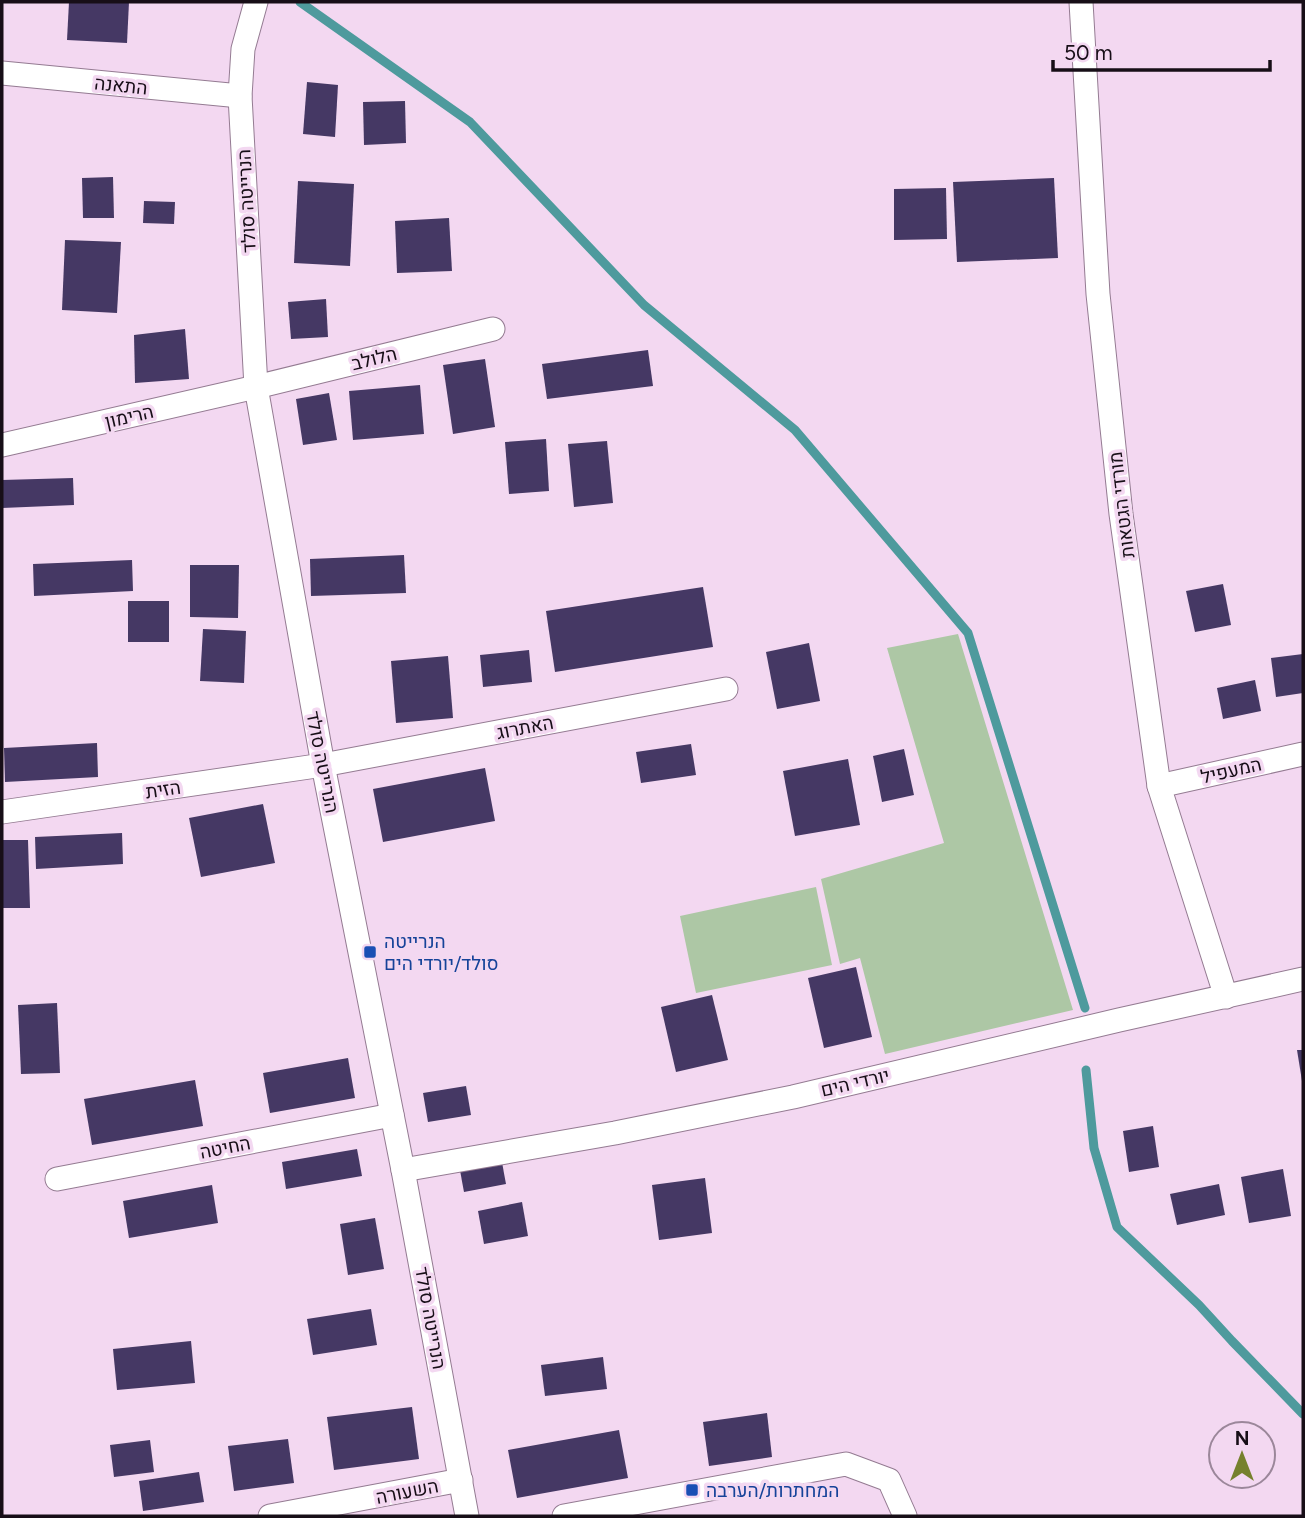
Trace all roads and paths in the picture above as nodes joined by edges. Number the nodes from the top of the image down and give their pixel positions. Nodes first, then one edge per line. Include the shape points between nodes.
1 (256, 2) edge
2 (1081, 2) edge
3 (2, 73) edge
4 (240, 96) junction
5 (493, 328) dead end
6 (256, 387) junction
7 (2, 445) edge
8 (726, 689) dead end
9 (1303, 754) edge
10 (323, 765) junction
11 (1158, 786) junction
12 (2, 812) edge
13 (1303, 979) edge
14 (1226, 997) junction
15 (392, 1115) junction
16 (403, 1170) junction
17 (57, 1179) dead end
18 (461, 1480) junction
19 (270, 1516) edge
20 (467, 1516) edge
21 (564, 1516) edge
22 (905, 1516) edge

1 - 4 street, הנרייטה סולד via 243,49
2 - 11 street, מורדי הגטאות via 1098,295 1121,514
3 - 4 street, התאנה
4 - 6 street, הנרייטה סולד
5 - 6 street, הלולב
6 - 7 street, הרימון
6 - 10 street, הנרייטה סולד
8 - 10 street, האתרוג
9 - 11 street, המעפיל
10 - 12 street, הזית
10 - 15 street, הנרייטה סולד
11 - 14 street, מורדי הגטאות
13 - 14 street, יורדי הים
14 - 16 street, יורדי הים via 793,1097
15 - 16 street, הנרייטה סולד
15 - 17 street, החיטה
16 - 18 street, הנרייטה סולד
18 - 19 street, השעורה
18 - 20 street, הנרייטה סולד
21 - 22 street via 846,1464 889,1479

